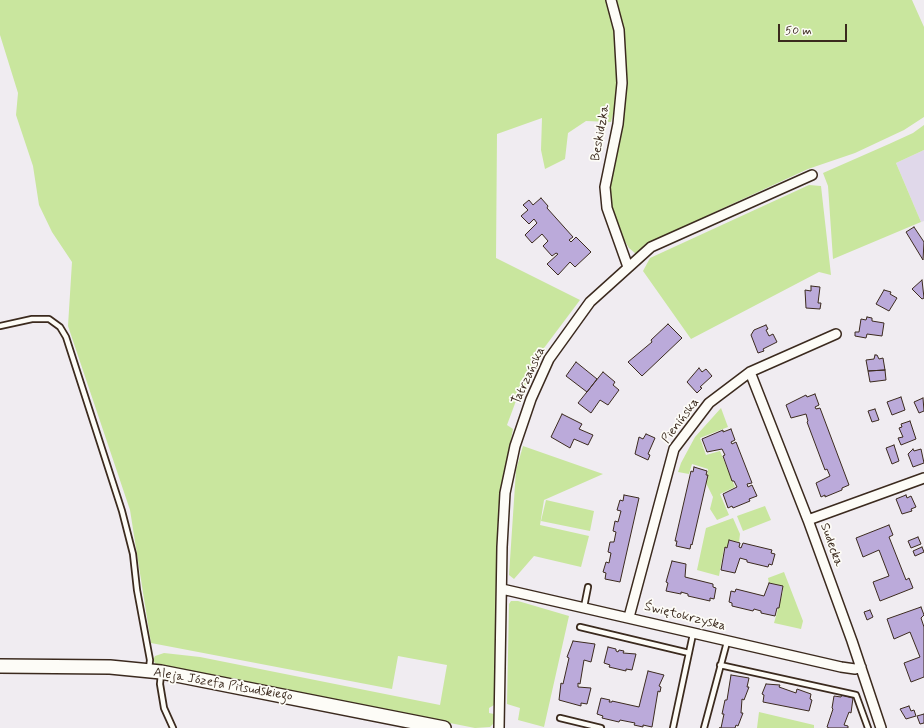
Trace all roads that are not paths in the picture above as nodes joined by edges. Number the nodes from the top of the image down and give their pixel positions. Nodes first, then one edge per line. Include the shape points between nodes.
1 (611, 0) edge
2 (812, 175) dead end
3 (628, 267) junction
4 (0, 326) edge
5 (836, 334) dead end
6 (750, 372) junction
7 (924, 478) edge
8 (808, 520) junction
9 (588, 587) dead end
10 (502, 589) junction
11 (584, 607) junction
12 (629, 617) junction
13 (580, 628) dead end
14 (693, 634) junction
15 (727, 642) junction
16 (689, 653) junction
17 (720, 665) junction
18 (0, 666) edge
19 (861, 667) junction
20 (155, 672) junction
21 (560, 718) dead end
22 (172, 728) edge
23 (444, 728) edge
24 (498, 728) edge
25 (601, 728) edge
26 (673, 728) edge
27 (704, 728) edge
28 (868, 728) edge
29 (881, 728) edge

1 - 3 street, Beskidzka via 619,30 622,83 618,124 605,187 607,208
2 - 3 street, Tatrzańska via 651,247
3 - 10 street, Tatrzańska via 590,302 549,359 531,399 507,477 503,520
4 - 20 lane via 32,319 49,319 60,327 66,337 122,511 133,554 150,660
5 - 6 street, Pienińska
6 - 8 street, Sudecka
6 - 12 street, Pienińska via 709,403 674,448
7 - 8 street
8 - 19 street, Sudecka
9 - 11 lane
10 - 11 street, Świętokrzyska
10 - 24 street, Tatrzańska
11 - 12 street, Świętokrzyska
12 - 14 street, Świętokrzyska
13 - 16 lane
14 - 15 street, Świętokrzyska
14 - 16 lane
15 - 17 lane
15 - 19 street, Świętokrzyska via 841,667
16 - 26 lane
17 - 27 lane
17 - 28 lane via 856,695
18 - 20 main road, Aleja Józefa Piłsudskiego via 110,667
19 - 29 street, Sudecka
20 - 22 lane
20 - 23 main road, Aleja Józefa Piłsudskiego
21 - 25 lane

